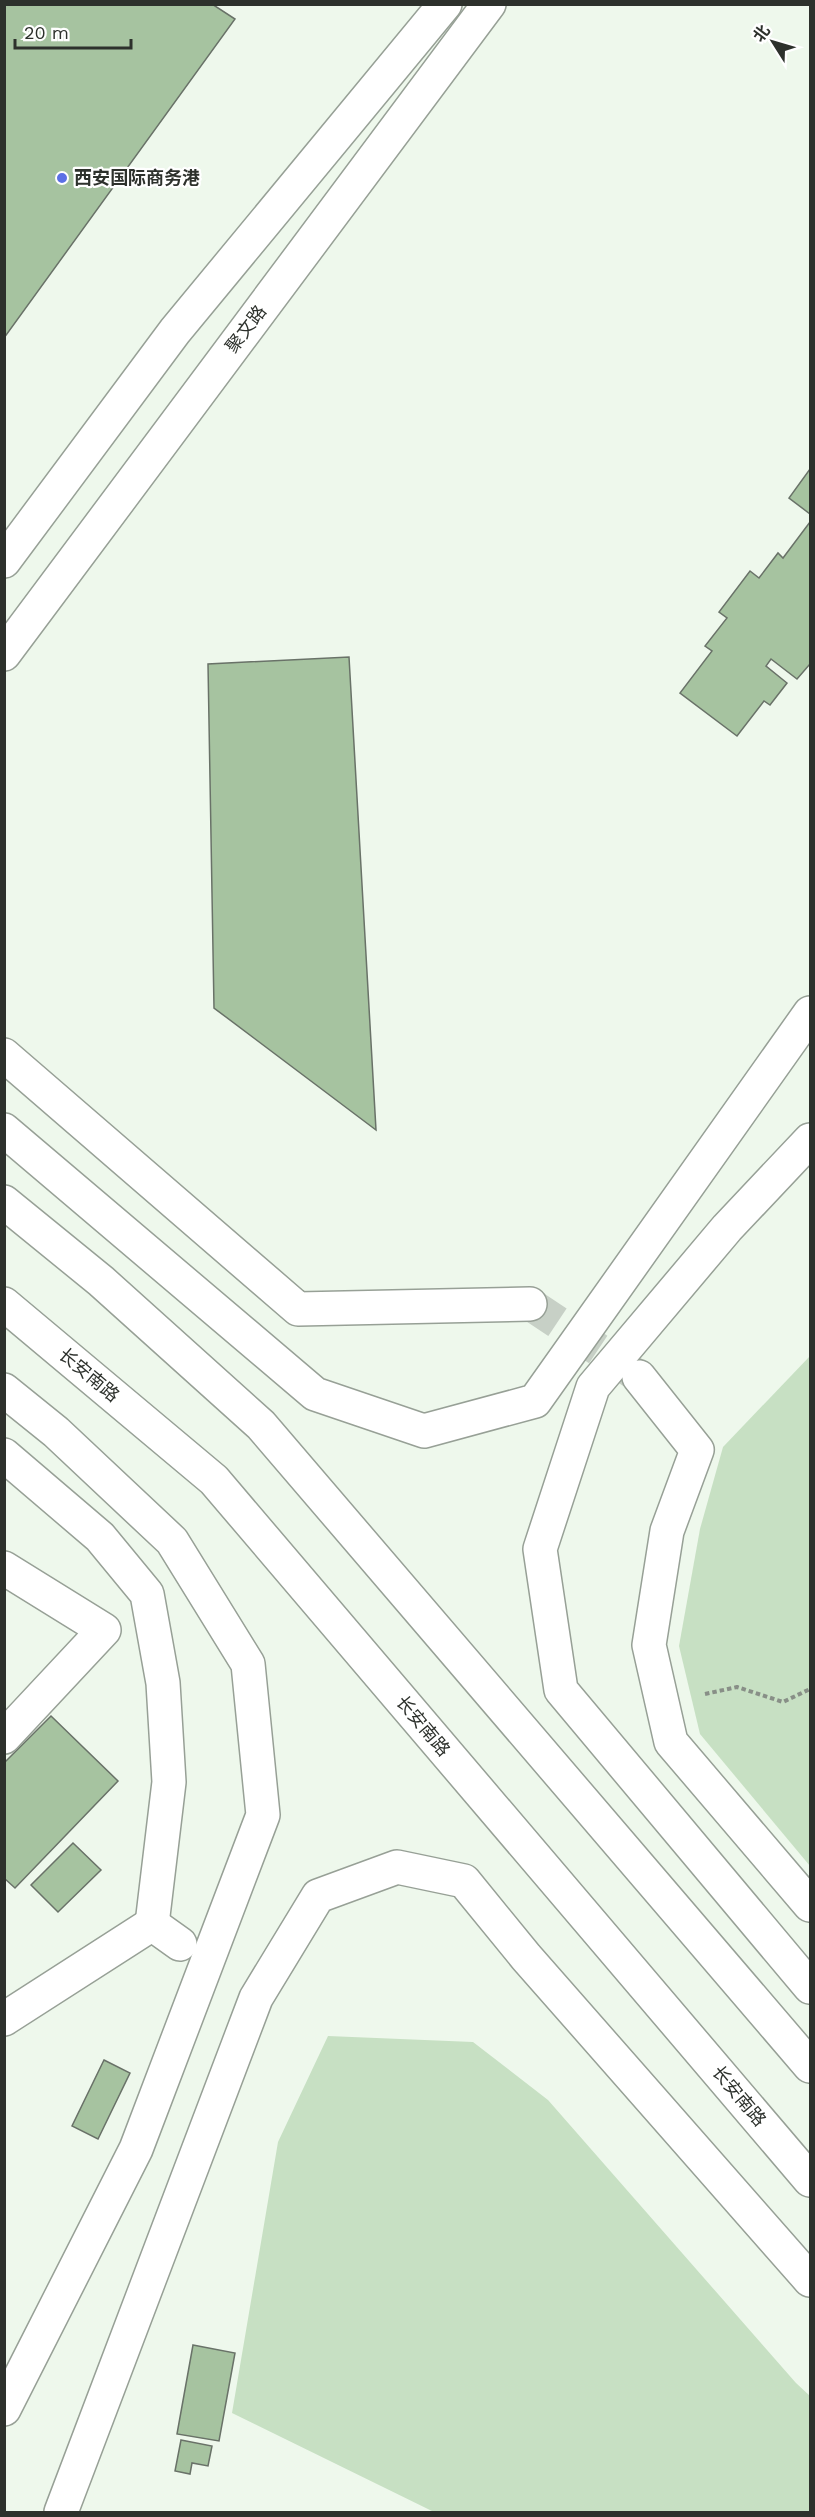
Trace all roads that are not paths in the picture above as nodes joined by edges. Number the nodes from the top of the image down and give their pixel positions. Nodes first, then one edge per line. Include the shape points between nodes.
1 (445, 4) edge
2 (489, 4) edge
3 (4, 561) edge
4 (4, 654) edge
5 (810, 1013) edge
6 (4, 1054) edge
7 (4, 1130) edge
8 (810, 1140) edge
9 (4, 1202) edge
10 (4, 1304) edge
11 (530, 1304) tunnel mouth
12 (639, 1377) tunnel mouth
13 (4, 1390) edge
14 (4, 1455) edge
15 (4, 1568) edge
16 (4, 1737) edge
17 (810, 1905) edge
18 (152, 1924) junction
19 (180, 1944) dead end
20 (810, 1987) edge
21 (4, 2019) edge
22 (810, 2066) edge
23 (810, 2180) edge
24 (810, 2280) edge
25 (4, 2409) edge
26 (61, 2512) edge

1 - 3 main road via 175,331
2 - 4 main road, 聚文路
5 - 7 main road via 535,1401 424,1431 315,1394
6 - 11 main road via 298,1309
8 - 20 main road via 727,1228 593,1387 540,1549 561,1690
9 - 22 main road via 101,1281 261,1425
10 - 23 main road, 长安南路 via 214,1480
12 - 17 main road via 697,1450 668,1531 650,1645 671,1742
13 - 25 main road via 56,1432 172,1541 248,1664 263,1815 136,2149
14 - 18 main road via 100,1537 147,1594 163,1683 170,1782
15 - 16 main road via 104,1630
18 - 19 main road
18 - 21 main road
24 - 26 main road via 526,1958 464,1881 397,1867 318,1896 256,1998

